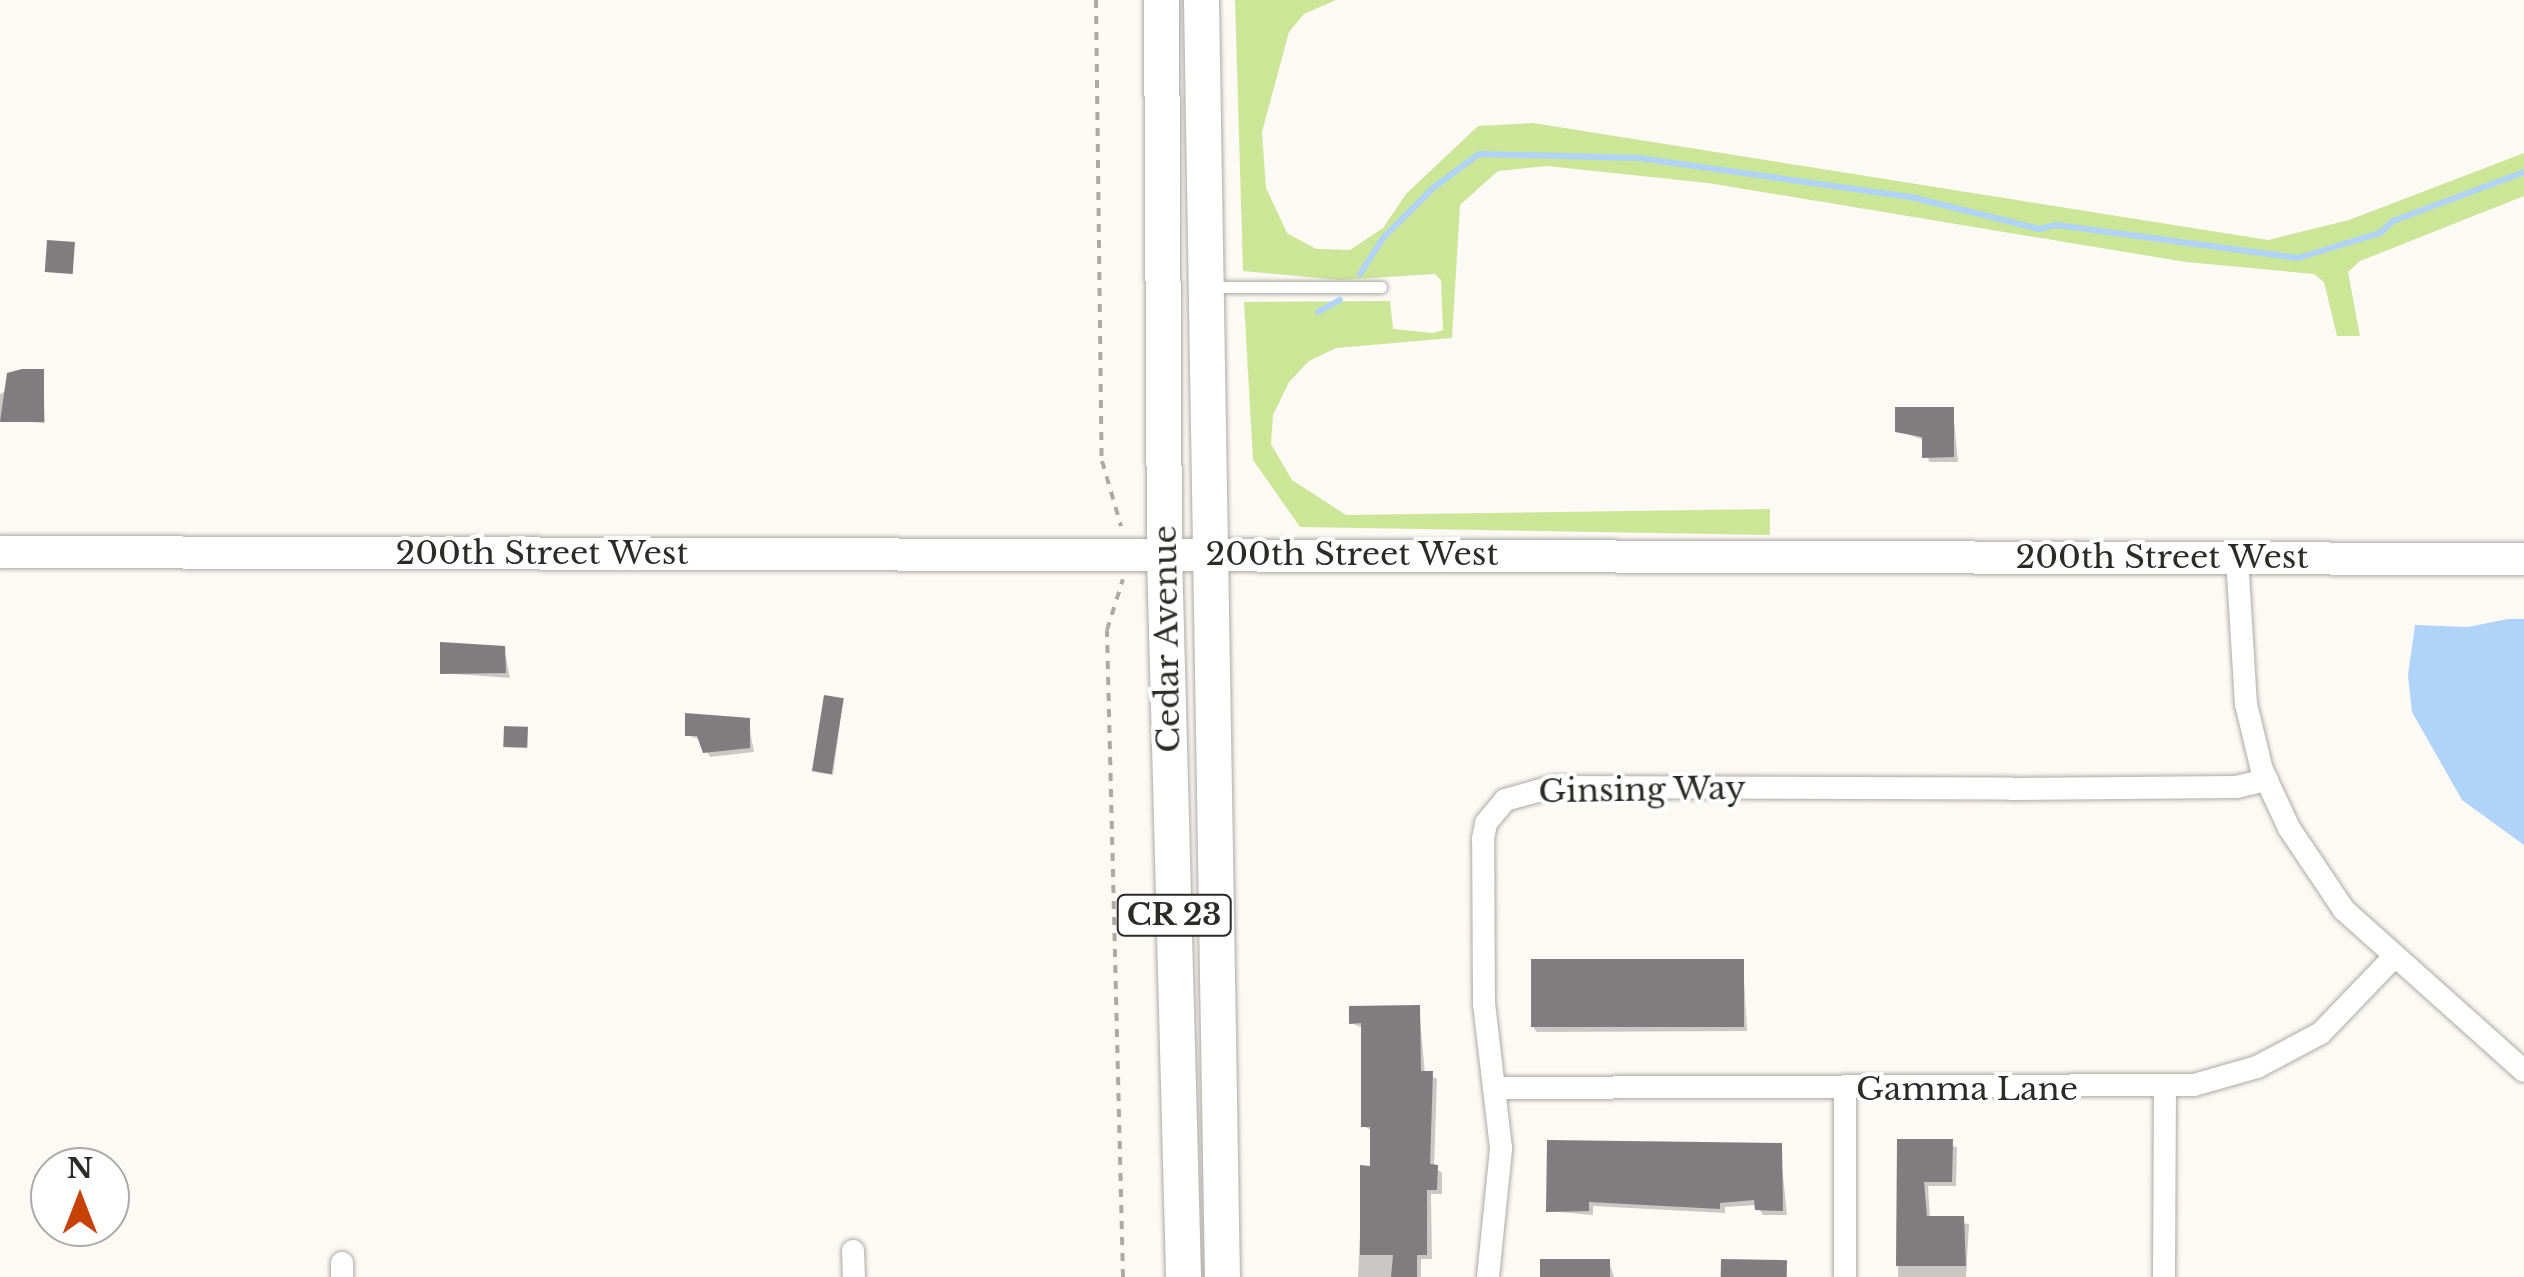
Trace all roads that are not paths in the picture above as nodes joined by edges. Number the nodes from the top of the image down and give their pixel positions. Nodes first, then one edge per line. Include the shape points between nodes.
1 (1160, 0) edge
2 (1201, 0) edge
3 (1206, 286) junction
4 (1380, 286) dead end
5 (0, 552) edge
6 (1164, 554) junction
7 (1212, 554) junction
8 (2238, 558) junction
9 (2524, 559) edge
10 (2267, 780) junction
11 (2392, 959) junction
12 (2521, 1062) edge
13 (1499, 1088) junction
14 (1845, 1088) junction
15 (2164, 1089) junction
16 (853, 1251) dead end
17 (854, 1277) edge
18 (1183, 1277) edge
19 (1222, 1277) edge
20 (1488, 1277) edge
21 (1845, 1277) edge
22 (2164, 1277) edge

1 - 6 main road, Cedar Avenue / CR 23
2 - 3 main road, Cedar Avenue / CR 23
3 - 4 lane
3 - 7 main road, Cedar Avenue / CR 23
5 - 6 street, 200th Street West
6 - 7 street, 200th Street West
6 - 18 main road, Cedar Avenue / CR 23
7 - 8 street, 200th Street West
7 - 19 main road, Cedar Avenue / CR 23
8 - 9 street, 200th Street West
8 - 10 street via 2241,676
10 - 11 street via 2316,872
10 - 13 street, Ginsing Way via 2236,787 1552,786 1519,793 1496,808 1484,838 1484,1004
11 - 12 street
11 - 15 street, Gamma Lane via 2336,1020 2303,1044 2240,1074
13 - 14 street, Gamma Lane
13 - 20 street, Ginsing Way via 1502,1148
14 - 15 street, Gamma Lane
14 - 21 street
15 - 22 street
16 - 17 street

